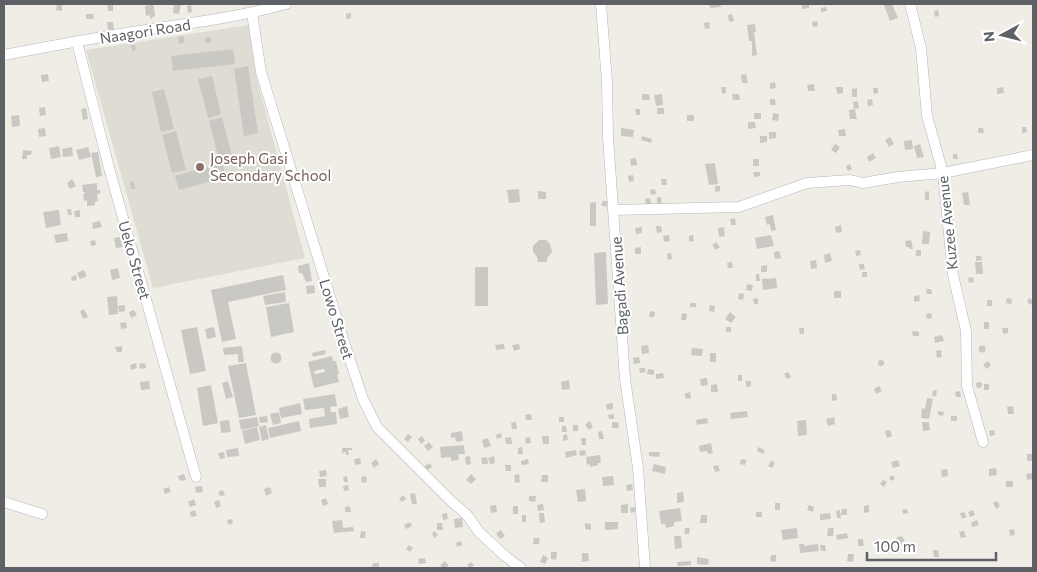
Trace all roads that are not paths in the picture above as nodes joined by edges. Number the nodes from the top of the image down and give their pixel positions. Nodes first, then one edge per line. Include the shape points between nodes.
1 (286, 4) edge
2 (600, 4) edge
3 (910, 4) edge
4 (241, 9) edge
5 (252, 13) junction
6 (77, 42) junction
7 (4, 55) edge
8 (1033, 155) edge
9 (943, 173) junction
10 (613, 210) junction
11 (983, 442) dead end
12 (196, 477) dead end
13 (4, 502) edge
14 (42, 514) dead end
15 (521, 568) edge
16 (645, 568) edge

1 - 5 street, Naagori Road
2 - 10 street, Bagadi Avenue
3 - 9 street, Kuzee Avenue via 921,48 927,116
4 - 5 street, Naagori Road
4 - 6 street, Naagori Road via 199,23
5 - 15 street, Lowo Street via 261,72 363,399 377,427 467,515 479,532
6 - 7 street, Naagori Road
6 - 12 street, Ueko Street
8 - 9 street
9 - 10 street via 864,183 850,180 807,183 739,207
9 - 11 street, Kuzee Avenue via 952,275 966,331 967,386
10 - 16 street, Bagadi Avenue via 625,379 638,468
13 - 14 street

